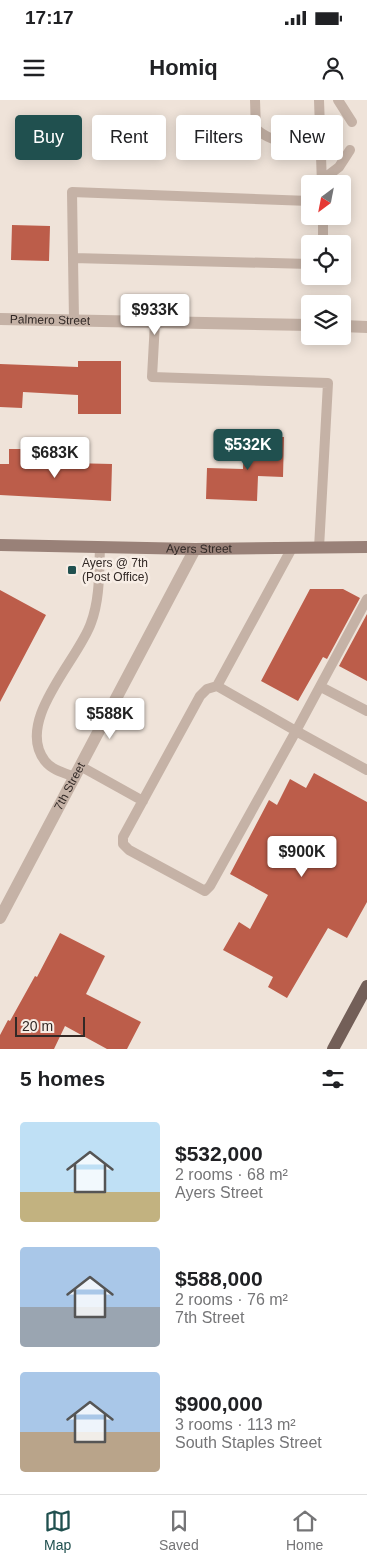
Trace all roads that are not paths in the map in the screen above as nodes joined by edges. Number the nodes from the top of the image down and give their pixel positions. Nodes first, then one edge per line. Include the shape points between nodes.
1 (255, 100) edge
2 (319, 100) edge
3 (338, 100) edge
4 (320, 115) edge
5 (352, 122) dead end
6 (271, 140) edge
7 (350, 150) dead end
8 (321, 160) edge
9 (322, 175) edge
10 (330, 175) edge
11 (301, 201) edge
12 (73, 258) junction
13 (301, 264) edge
14 (0, 319) edge
15 (74, 320) junction
16 (155, 322) junction
17 (301, 326) edge
18 (351, 326) edge
19 (367, 327) edge
20 (0, 545) edge
21 (100, 547) junction
22 (367, 547) edge
23 (292, 548) junction
24 (320, 548) junction
25 (195, 549) junction
26 (367, 600) edge
27 (217, 686) junction
28 (320, 687) junction
29 (367, 711) edge
30 (296, 731) junction
31 (367, 770) edge
32 (77, 772) junction
33 (143, 801) junction
34 (0, 918) edge
35 (367, 986) edge
36 (333, 1049) edge

1 - 6 lane via 256,129
2 - 4 lane
3 - 5 lane
7 - 10 lane
8 - 9 lane
11 - 12 lane via 72,192
12 - 13 lane
12 - 15 lane
14 - 15 street, Palmero Street
15 - 16 street, Palmero Street
16 - 17 street, Palmero Street
16 - 24 lane via 152,377 328,383
18 - 19 street
20 - 21 main road, Ayers Street
21 - 25 main road, Ayers Street
21 - 32 lane via 91,625 44,703 38,726 38,745 45,761 55,769
22 - 24 main road, Ayers Street
23 - 24 main road, Ayers Street
23 - 25 main road, Ayers Street
23 - 27 lane
25 - 32 street, 7th Street
26 - 28 lane
27 - 30 lane
27 - 33 lane via 206,689 200,696
28 - 29 lane
28 - 30 lane
30 - 31 lane
30 - 33 lane via 205,891 123,844 123,837
32 - 33 lane
32 - 34 street, 7th Street
35 - 36 main road

